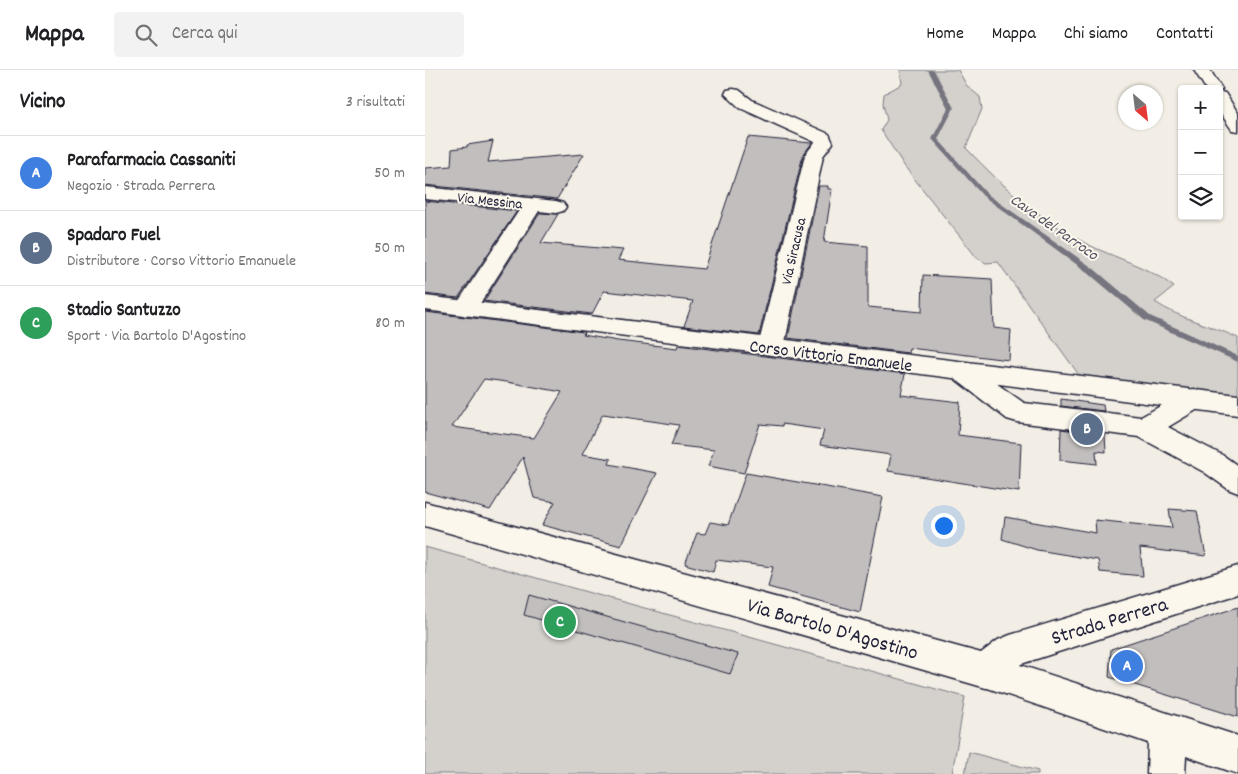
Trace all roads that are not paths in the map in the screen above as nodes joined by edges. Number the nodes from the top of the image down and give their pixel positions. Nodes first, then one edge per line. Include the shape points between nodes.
1 (1202, 70) edge
2 (1211, 85) edge
3 (733, 94) dead end
4 (1223, 103) edge
5 (1238, 126) edge
6 (425, 192) edge
7 (533, 205) junction
8 (556, 207) dead end
9 (425, 303) edge
10 (466, 308) junction
11 (771, 347) junction
12 (963, 372) junction
13 (1193, 399) junction
14 (1238, 405) edge
15 (1145, 428) junction
16 (1238, 480) edge
17 (425, 514) edge
18 (1238, 580) edge
19 (986, 671) junction
20 (1167, 732) junction
21 (1238, 755) edge
22 (1166, 774) edge

1 - 2 main road
3 - 11 main road, Via Siracusa via 746,104 823,138 824,143 814,156
4 - 5 main road
6 - 7 main road, Via Messina
7 - 8 main road, Via Messina
7 - 10 main road
9 - 10 main road, Corso Vittorio Emanuele
10 - 11 main road, Corso Vittorio Emanuele
11 - 12 main road, Corso Vittorio Emanuele
12 - 13 main road, Corso Vittorio Emanuele
12 - 15 main road via 1017,412
13 - 14 main road, Corso Vittorio Emanuele
13 - 15 main road
15 - 16 main road
17 - 19 main road, Via Bartolo D'Agostino
18 - 19 main road, Strada Perrera via 1010,651
19 - 20 main road, Via Bartolo D'Agostino
20 - 21 main road, Via Bartolo D'Agostino
20 - 22 main road

